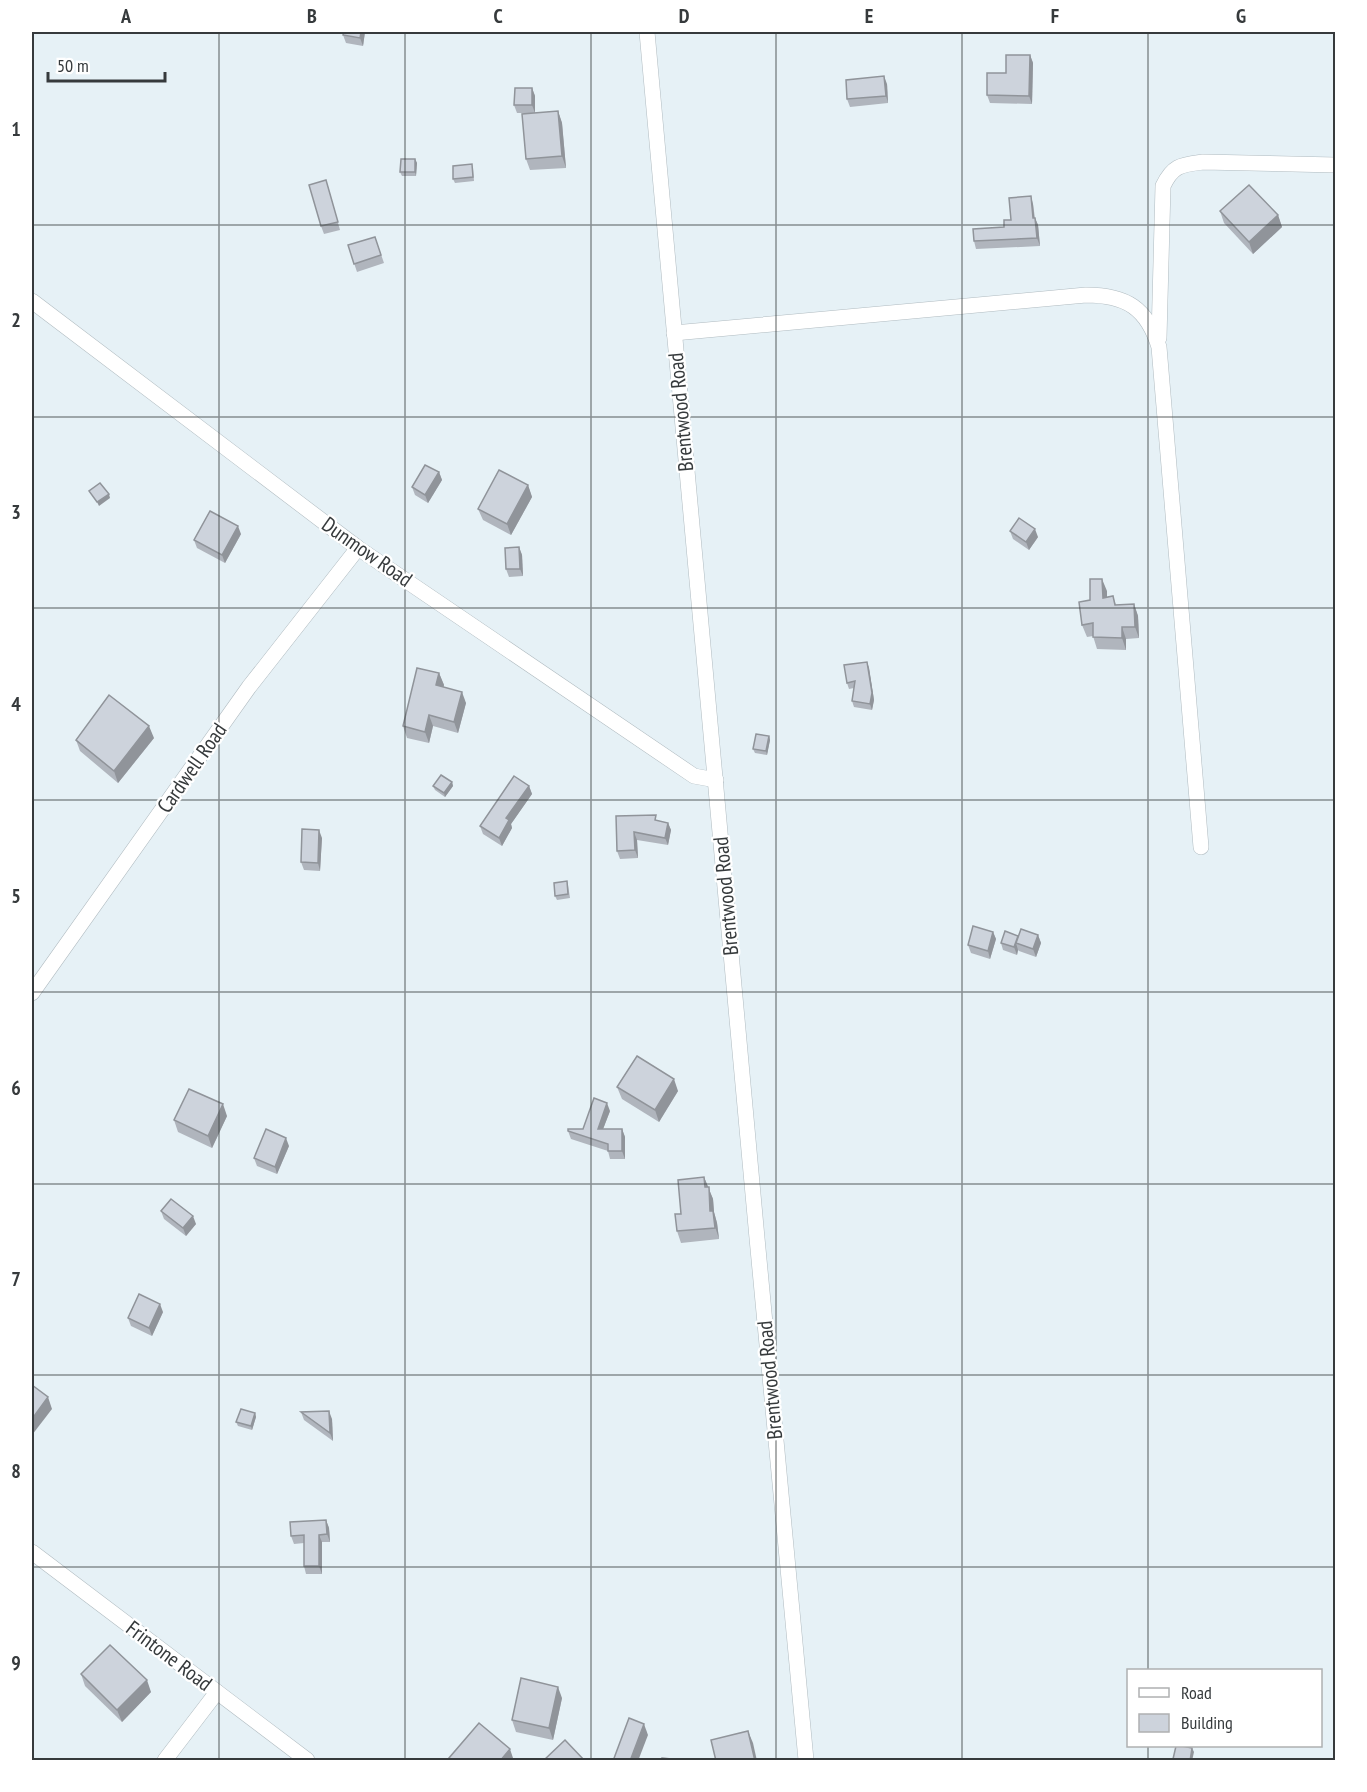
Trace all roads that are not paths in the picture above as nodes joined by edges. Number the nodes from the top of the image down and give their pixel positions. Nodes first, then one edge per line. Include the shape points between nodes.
1 (647, 32) edge
2 (1335, 165) edge
3 (32, 301) edge
4 (674, 333) junction
5 (1159, 347) junction
6 (358, 548) junction
7 (716, 780) junction
8 (1201, 847) dead end
9 (32, 993) edge
10 (32, 1552) edge
11 (217, 1692) junction
12 (165, 1761) edge
13 (306, 1761) edge
14 (807, 1761) edge

1 - 4 street, Brentwood Road
2 - 5 street via 1203,162 1182,164 1168,174 1163,186
3 - 6 street, Dunmow Road
4 - 5 street via 1099,295 1131,304 1147,317
4 - 7 street, Brentwood Road
5 - 8 street
6 - 7 street, Dunmow Road via 694,776
6 - 9 street, Cardwell Road via 249,687
7 - 14 street, Brentwood Road
10 - 11 street, Frintone Road
11 - 12 street
11 - 13 street, Frintone Road

